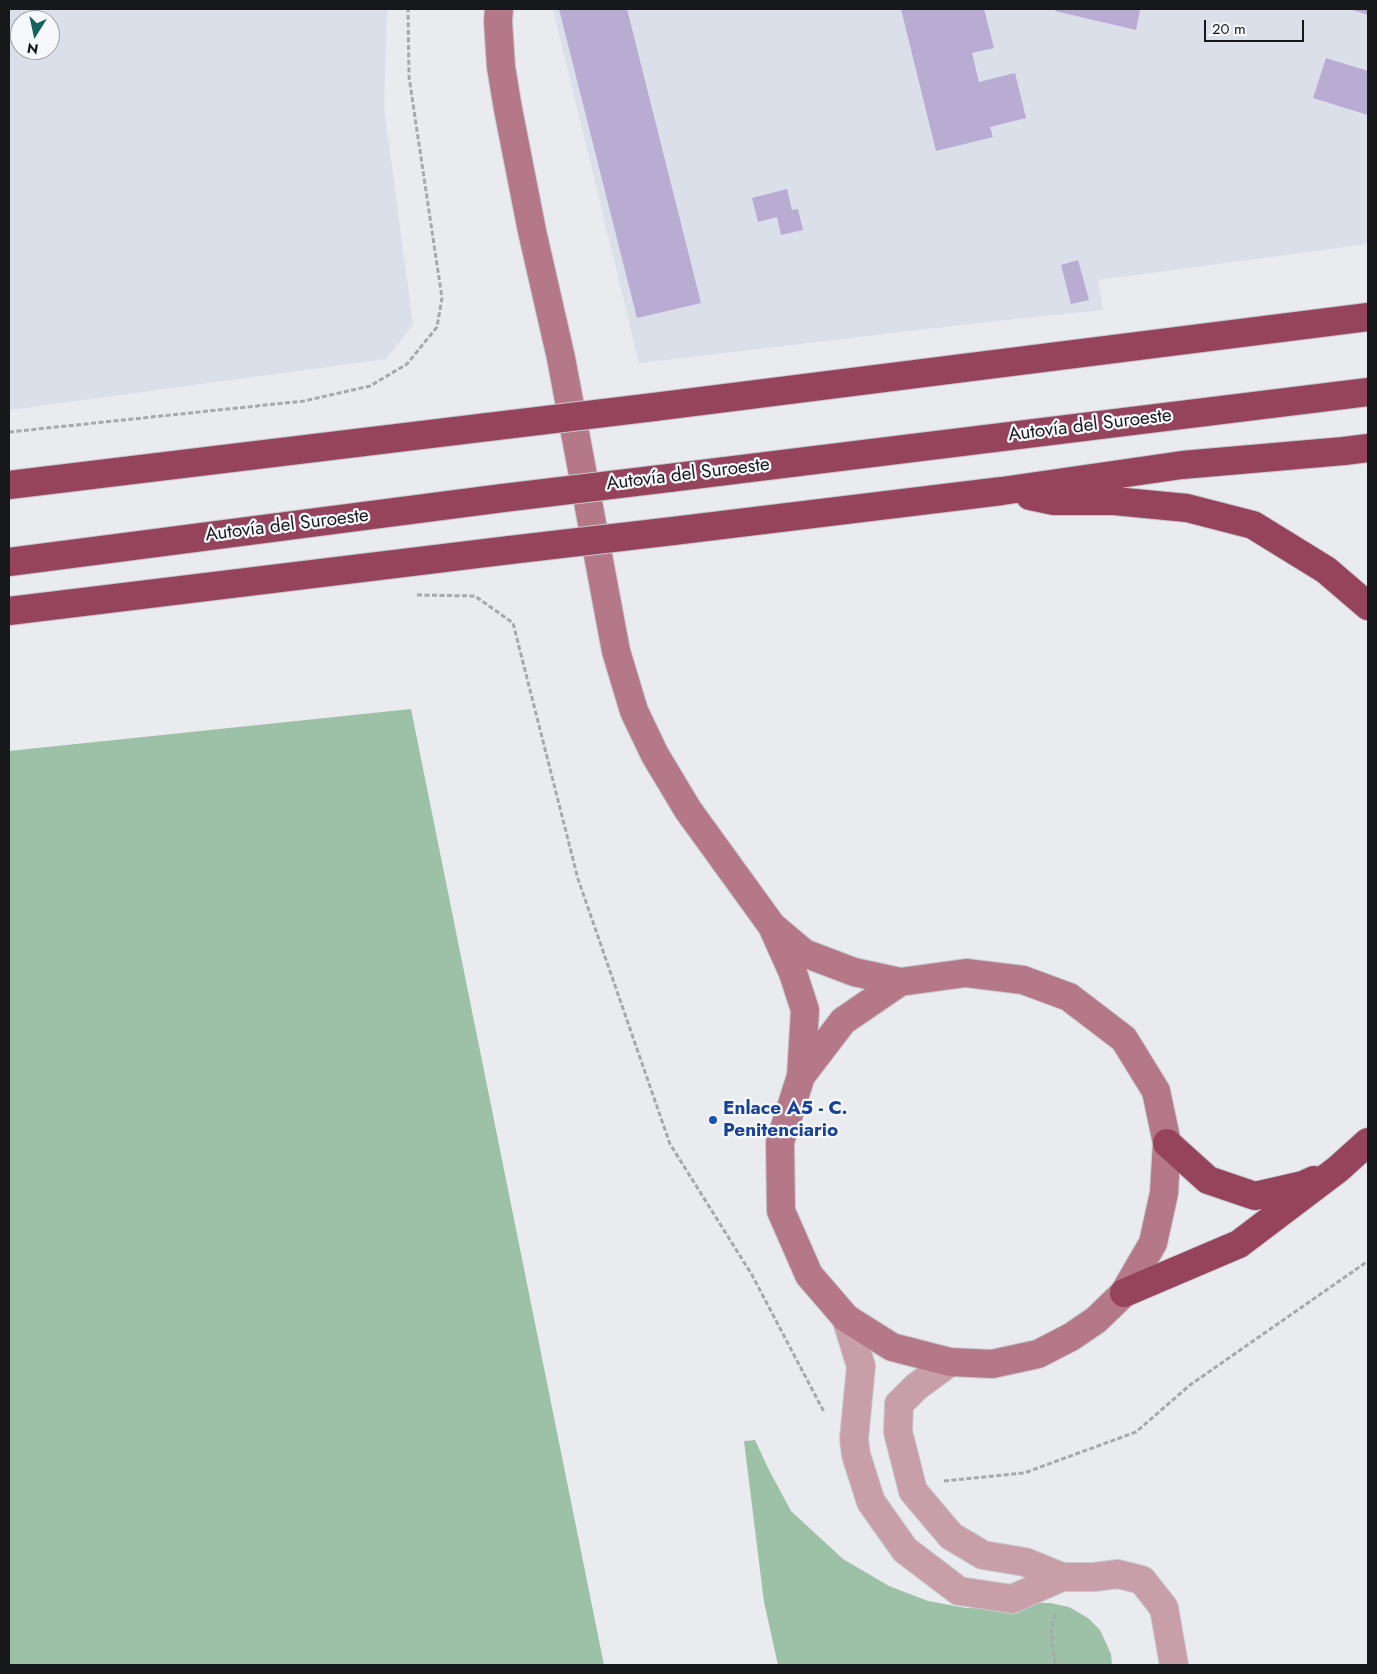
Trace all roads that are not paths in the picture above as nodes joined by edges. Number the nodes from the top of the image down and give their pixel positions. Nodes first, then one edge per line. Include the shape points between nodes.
1 (499, 9) edge
2 (1368, 317) edge
3 (1368, 392) edge
4 (1368, 448) edge
5 (9, 485) edge
6 (1002, 491) junction
7 (9, 562) edge
8 (1368, 606) edge
9 (9, 612) edge
10 (772, 926) junction
11 (900, 982) junction
12 (802, 1076) junction
13 (1368, 1142) edge
14 (1167, 1143) junction
15 (1338, 1170) junction
16 (1124, 1293) junction
17 (846, 1318) junction
18 (950, 1362) junction
19 (1062, 1578) junction
20 (1174, 1665) edge

1 - 10 street via 500,67 561,358 616,651 634,711 655,755 688,810
2 - 5 highway, bridge
3 - 7 highway, Autovía del Suroeste, bridge
4 - 6 highway via 1182,465
6 - 8 highway via 1054,501 1114,501 1187,508 1253,525 1326,570
6 - 9 highway, bridge
10 - 11 street via 804,953 854,972
10 - 12 street via 805,1010
11 - 12 street via 843,1021
11 - 14 street via 966,973 1023,980 1069,997 1124,1039 1156,1091
12 - 17 street via 780,1142 781,1211 809,1274
13 - 15 highway
14 - 15 highway via 1208,1180 1255,1196 1303,1185
14 - 16 street via 1164,1193 1153,1243
15 - 16 highway via 1239,1244
16 - 18 street via 1096,1320 1038,1354 992,1364
17 - 18 street via 892,1347
17 - 19 street via 861,1366 854,1439 856,1456 870,1502 905,1550 959,1591 1012,1599
18 - 19 street via 916,1386 900,1404 898,1432 913,1491 951,1536 983,1555 1025,1562
19 - 20 street via 1118,1574 1142,1580 1164,1608

